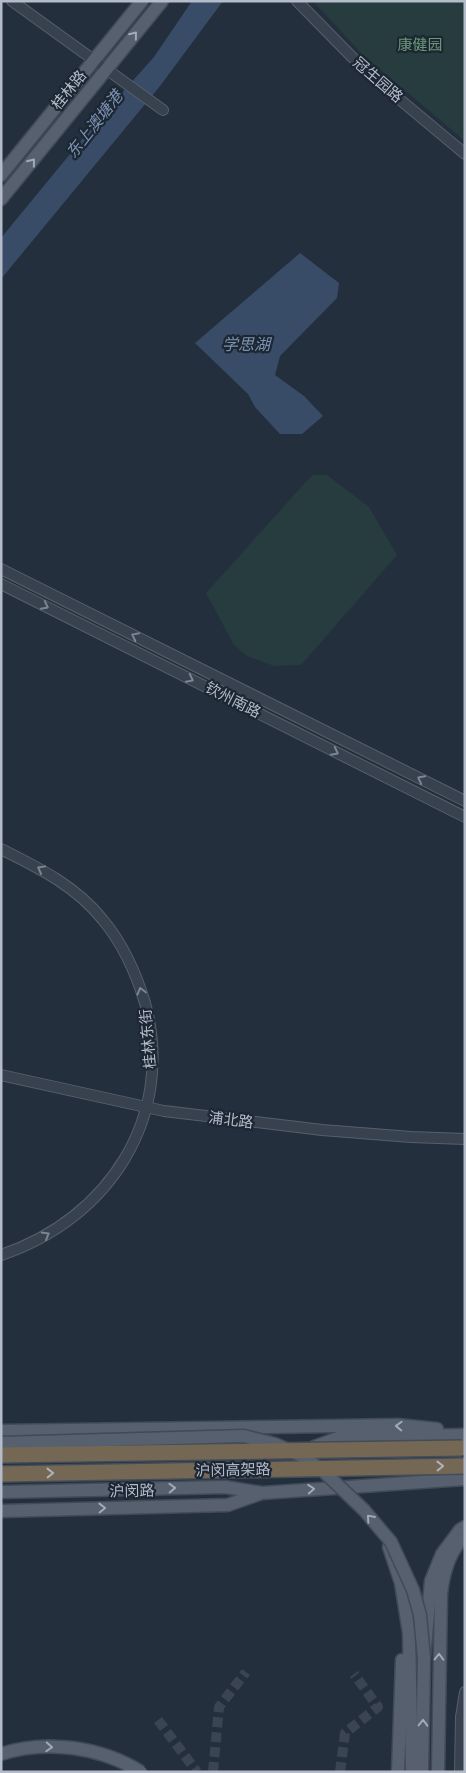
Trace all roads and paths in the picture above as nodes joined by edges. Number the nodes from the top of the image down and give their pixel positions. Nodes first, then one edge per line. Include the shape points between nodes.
1 (12, 1) edge
2 (142, 1) edge
3 (162, 1) edge
4 (297, 1) edge
5 (94, 60) junction
6 (107, 69) junction
7 (159, 107) dead end
8 (465, 154) edge
9 (1, 175) edge
10 (1, 199) edge
11 (1, 569) edge
12 (1, 584) edge
13 (465, 801) edge
14 (465, 817) edge
15 (1, 849) edge
16 (1, 1075) edge
17 (147, 1108) junction
18 (465, 1139) edge
19 (1, 1254) edge
20 (1, 1431) edge
21 (465, 1431) edge
22 (1, 1438) edge
23 (1, 1443) edge
24 (464, 1445) edge
25 (227, 1447) junction
26 (1, 1449) edge
27 (1, 1455) edge
28 (465, 1466) edge
29 (1, 1474) edge
30 (465, 1479) edge
31 (1, 1492) edge
32 (262, 1493) junction
33 (1, 1511) edge
34 (465, 1527) edge
35 (465, 1534) edge
36 (386, 1536) junction
37 (424, 1658) junction
38 (402, 1660) dead end
39 (465, 1692) edge
40 (1, 1754) edge
41 (141, 1772) edge
42 (398, 1772) edge
43 (412, 1772) edge
44 (422, 1772) edge
45 (438, 1772) edge
46 (460, 1772) edge

1 - 5 street
2 - 5 main road, 桂林路
6 -> 3 main road, 桂林路
4 - 8 street, 冠生园路 via 374,78
5 - 6 street
5 - 9 main road, 桂林路
6 - 7 street
10 -> 6 main road, 桂林路
13 -> 11 street, 钦州南路
12 -> 14 street, 钦州南路
17 -> 15 street, 桂林东街 via 153,1059 149,1019 139,982 123,949 103,919 76,892 43,870
16 - 17 street, 浦北路
17 - 18 street, 浦北路 via 322,1130
19 -> 17 street, 桂林东街 via 48,1235 93,1200 114,1176 131,1148
21 -> 20 main road via 398,1425
22 - 25 main road via 168,1435
36 -> 23 main road, bridge via 321,1469 275,1444 244,1436
24 - 25 main road
24 - 27 highway, 沪闵高架路, bridge
25 - 26 main road
29 -> 28 highway, 沪闵高架路, bridge
32 -> 30 main road, 沪闵路
31 -> 32 main road, 沪闵路 via 225,1487
33 -> 32 main road, 沪闵路 via 228,1505
34 - 37 main road, bridge via 442,1554 431,1581
45 -> 35 main road via 442,1578
36 - 37 main road, bridge via 413,1590 420,1615
36 - 43 main road, bridge via 401,1583 409,1633
44 -> 37 main road
38 - 42 main road
39 - 46 street
40 -> 41 main road, bridge via 40,1746 62,1747 117,1759

